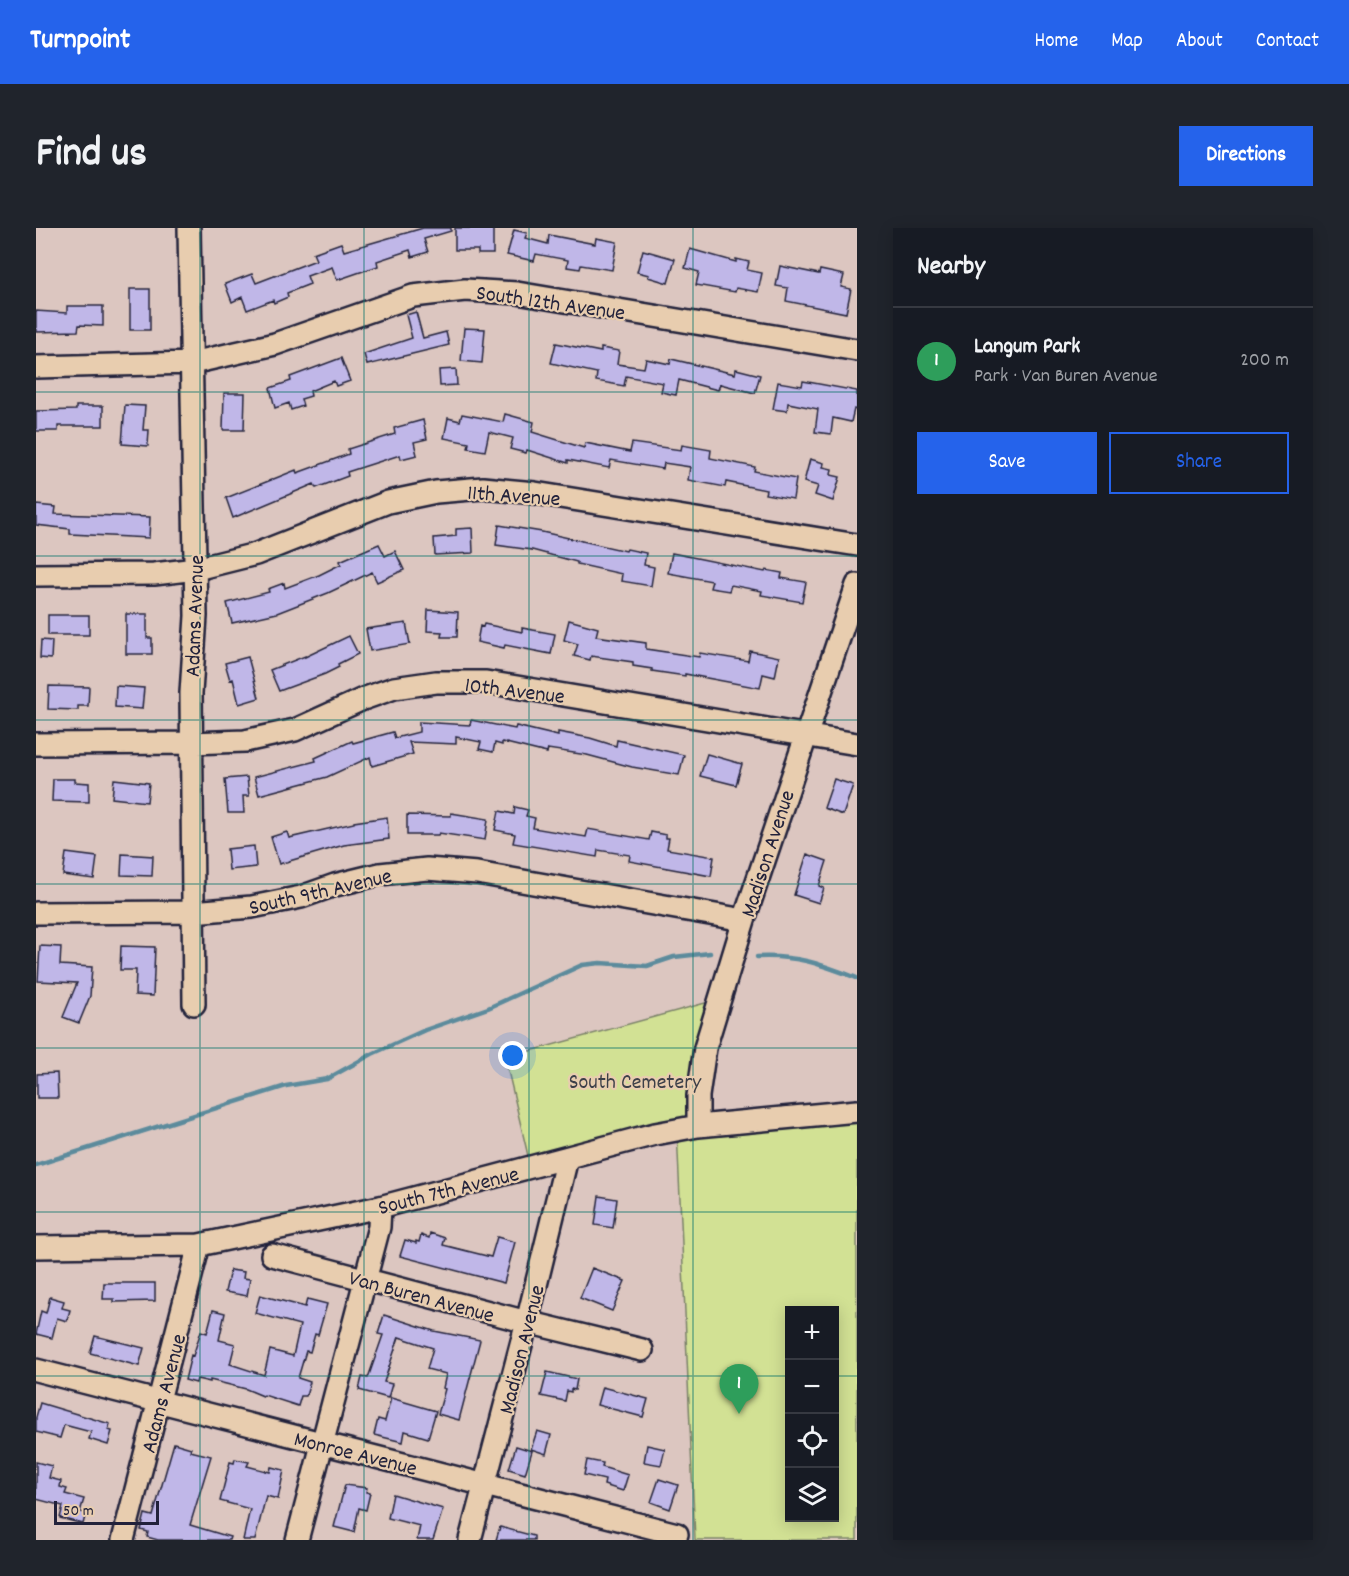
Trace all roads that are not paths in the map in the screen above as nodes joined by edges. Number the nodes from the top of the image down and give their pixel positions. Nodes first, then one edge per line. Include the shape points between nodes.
1 (189, 228) edge
2 (857, 350) edge
3 (192, 363) junction
4 (36, 367) edge
5 (857, 545) edge
6 (196, 569) junction
7 (36, 575) edge
8 (857, 585) edge
9 (806, 734) junction
10 (191, 743) junction
11 (36, 744) edge
12 (857, 744) edge
13 (192, 912) junction
14 (36, 913) edge
15 (744, 920) junction
16 (194, 1004) dead end
17 (857, 1111) edge
18 (698, 1126) junction
19 (567, 1158) junction
20 (380, 1207) junction
21 (199, 1245) junction
22 (36, 1247) edge
23 (272, 1255) dead end
24 (366, 1281) junction
25 (527, 1322) junction
26 (642, 1350) dead end
27 (36, 1370) edge
28 (160, 1402) junction
29 (323, 1443) junction
30 (485, 1485) junction
31 (644, 1533) edge
32 (677, 1534) dead end
33 (123, 1540) edge
34 (297, 1540) edge
35 (470, 1540) edge

1 - 3 street, Adams Avenue
2 - 3 street, South 12th Avenue via 517,293 465,290 413,296 275,344
3 - 4 street, South 12th Avenue
3 - 6 street, Adams Avenue
5 - 6 street, 11th Avenue via 483,488 388,502 256,554
6 - 7 street, 11th Avenue
6 - 10 street, Adams Avenue
8 - 9 street, Madison Avenue
9 - 10 street, 10th Avenue via 486,682 436,682 394,688 295,730 245,741
9 - 12 street, 10th Avenue
9 - 15 street, Madison Avenue
10 - 11 street, 10th Avenue
10 - 13 street, Adams Avenue
13 - 14 street, South 9th Avenue
13 - 15 street, South 9th Avenue via 252,907 380,874 426,869 477,873
13 - 16 street, Adams Avenue
15 - 18 street, Madison Avenue via 705,1048
17 - 18 street, South 7th Avenue
18 - 19 street, South 7th Avenue
19 - 20 street, South 7th Avenue
19 - 25 street, Madison Avenue
20 - 21 street, South 7th Avenue
20 - 24 street
21 - 22 street, South 7th Avenue
21 - 28 street, Adams Avenue
23 - 24 street, Van Buren Avenue
24 - 25 street, Van Buren Avenue
24 - 29 street
25 - 26 street, Van Buren Avenue
25 - 30 street, Madison Avenue
27 - 28 street, Monroe Avenue
28 - 29 street, Monroe Avenue
28 - 33 street, Adams Avenue
29 - 30 street, Monroe Avenue
29 - 34 street
30 - 31 street, Monroe Avenue
30 - 35 street, Madison Avenue
31 - 32 street, Monroe Avenue

